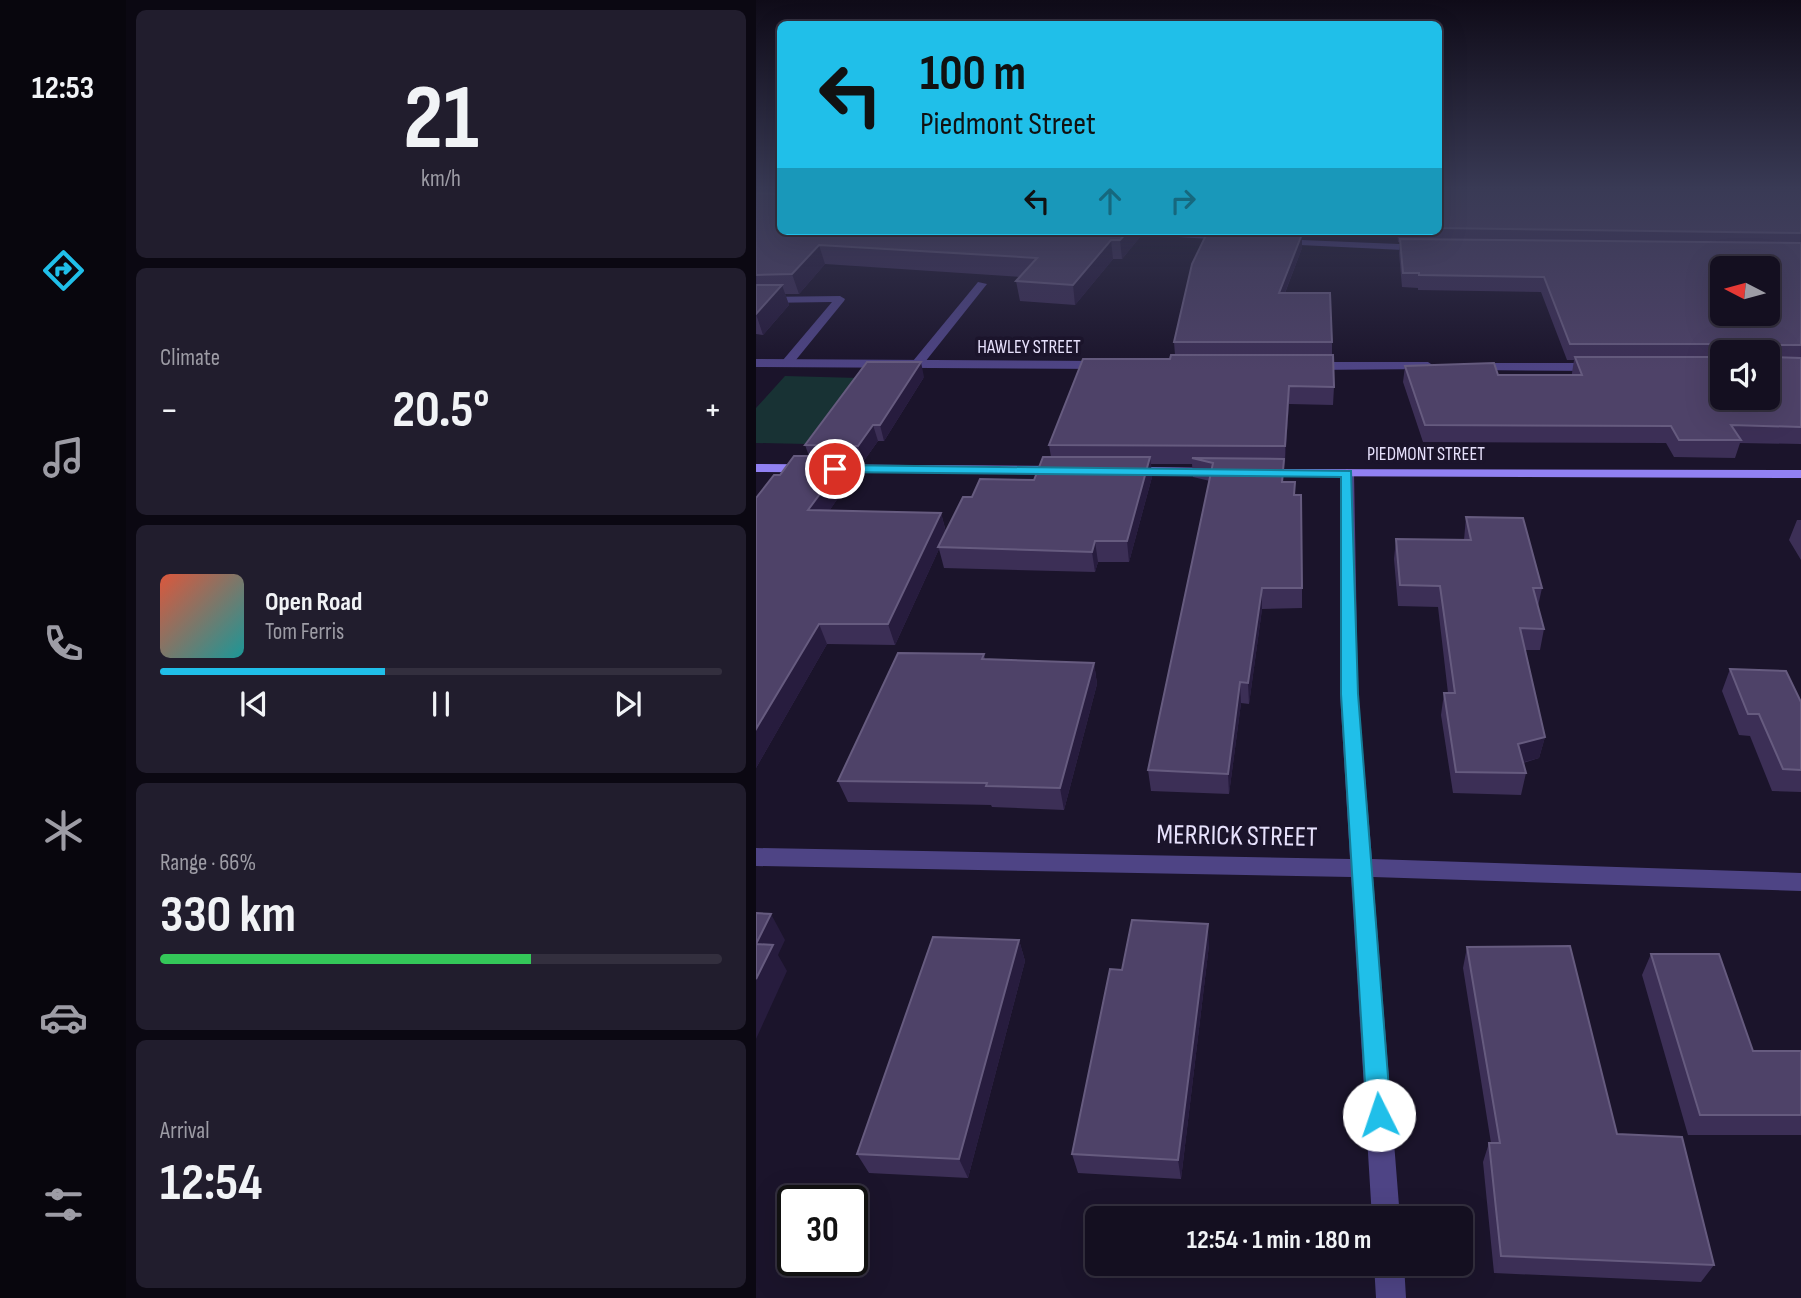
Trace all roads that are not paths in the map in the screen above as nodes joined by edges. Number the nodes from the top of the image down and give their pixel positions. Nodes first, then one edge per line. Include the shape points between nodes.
1 (982, 284) edge
2 (756, 300) edge
3 (756, 363) edge
4 (787, 363) junction
5 (917, 364) junction
6 (1111, 365) edge
7 (1291, 366) edge
8 (1444, 366) edge
9 (1458, 366) edge
10 (1611, 367) edge
11 (756, 468) edge
12 (1070, 470) edge
13 (1112, 471) edge
14 (1347, 473) junction
15 (1801, 474) edge
16 (756, 857) edge
17 (1363, 868) junction
18 (1801, 882) edge
19 (1385, 1206) edge
20 (1390, 1276) edge
21 (1391, 1298) edge

1 - 5 street
2 - 4 street via 840,299
3 - 4 street, HAWLEY STREET
4 - 5 street, HAWLEY STREET
5 - 6 street, HAWLEY STREET
7 - 8 street
9 - 10 street
11 - 12 street
13 - 14 street, PIEDMONT STREET
14 - 15 street, PIEDMONT STREET
14 - 17 street via 1349,694
16 - 17 street, MERRICK STREET
17 - 18 street, MERRICK STREET
17 - 19 street
20 - 21 street

